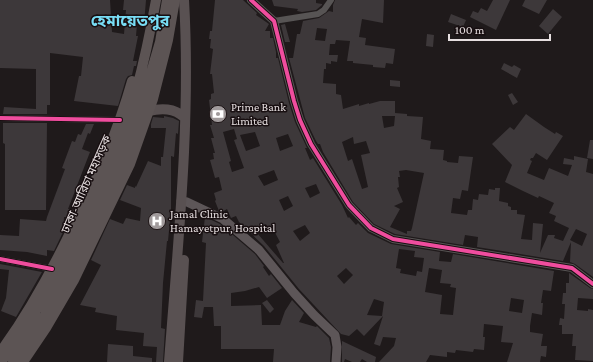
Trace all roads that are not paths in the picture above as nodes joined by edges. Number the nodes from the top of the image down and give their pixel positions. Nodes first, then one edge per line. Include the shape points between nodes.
1 (150, 0) edge
2 (156, 0) edge
3 (167, 0) edge
4 (175, 0) edge
5 (184, 0) edge
6 (190, 0) edge
7 (251, 0) edge
8 (331, 0) edge
9 (274, 21) junction
10 (148, 111) junction
11 (184, 117) junction
12 (0, 118) edge
13 (120, 120) junction
14 (184, 201) junction
15 (0, 259) edge
16 (52, 269) junction
17 (593, 284) edge
18 (0, 353) edge
19 (1, 362) edge
20 (13, 362) edge
21 (23, 362) edge
22 (170, 362) edge
23 (178, 362) edge
24 (336, 362) edge

1 - 13 highway via 139,56
2 - 19 highway, ঢাকা-আরিচা মহাসড়ক via 142,68 111,166 48,292 19,339
3 - 20 highway, ঢাকা-আরিচা মহাসড়ক via 160,42 141,107 116,175 60,288
4 - 10 highway via 168,40
5 - 11 main road via 187,45
6 - 14 main road via 192,45
7 - 9 street
8 - 9 street via 318,14
9 - 17 street via 294,101 311,144 349,205 371,228 393,239 572,268
10 - 11 main road via 178,111
10 - 21 highway via 130,164 74,280
11 - 14 main road
12 - 13 street
13 - 16 highway via 96,180
14 - 22 main road
14 - 23 main road
14 - 24 main road via 223,219 259,250 299,298 335,335
15 - 16 street
16 - 18 highway via 30,309

